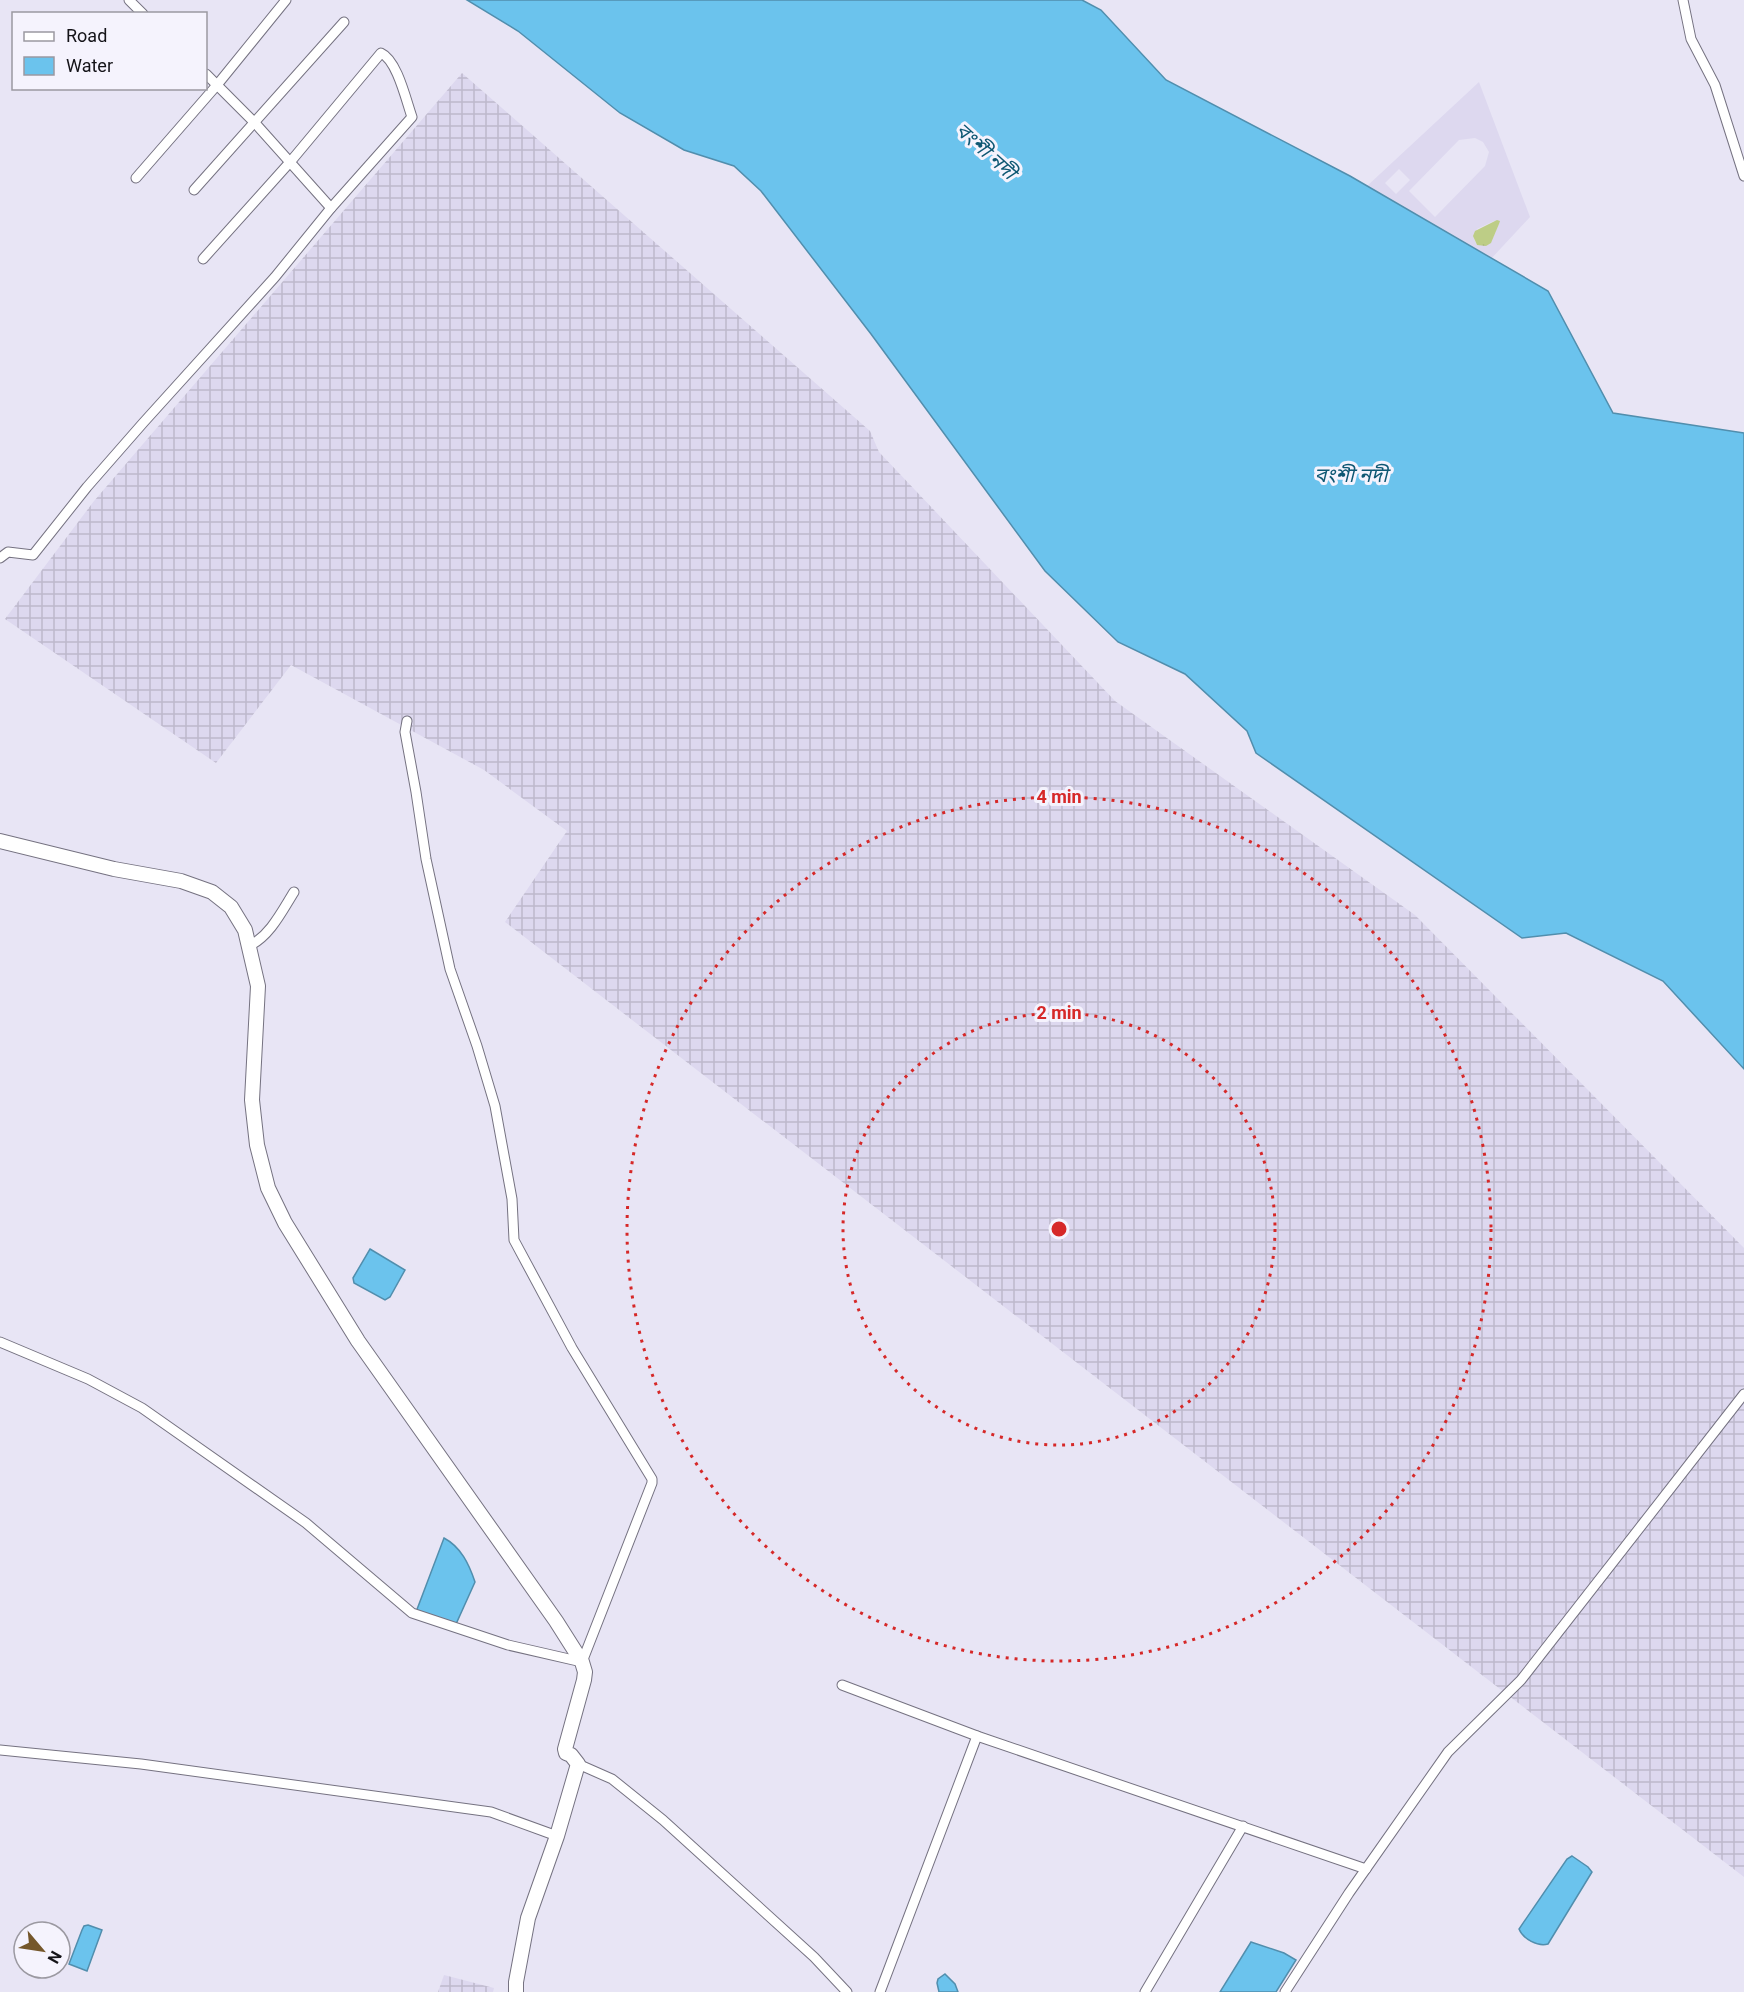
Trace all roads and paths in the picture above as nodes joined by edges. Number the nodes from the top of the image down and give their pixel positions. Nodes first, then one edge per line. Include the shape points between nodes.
1 (129, 0) edge
2 (285, 0) edge
3 (1683, 0) edge
4 (141, 12) edge
5 (344, 22) dead end
6 (207, 75) edge
7 (217, 85) junction
8 (255, 123) junction
9 (291, 160) junction
10 (1744, 176) edge
11 (136, 178) dead end
12 (194, 190) dead end
13 (331, 208) junction
14 (203, 259) dead end
15 (4, 549) edge
16 (0, 558) edge
17 (407, 721) dead end
18 (0, 841) edge
19 (294, 892) dead end
20 (249, 946) junction
21 (0, 1342) edge
22 (1744, 1394) edge
23 (582, 1662) junction
24 (843, 1685) dead end
25 (977, 1736) junction
26 (0, 1750) edge
27 (578, 1764) junction
28 (1243, 1826) junction
29 (557, 1836) junction
30 (1366, 1869) junction
31 (516, 1992) edge
32 (847, 1992) edge
33 (880, 1992) edge
34 (1144, 1992) edge
35 (1285, 1992) edge

1 - 4 street
2 - 7 street
3 - 10 street via 1691,39 1715,85
5 - 8 street
6 - 7 street
7 - 8 street
7 - 11 street
8 - 9 street
8 - 12 street
9 - 13 street
9 - 13 street via 381,53 388,56 412,117
9 - 14 street
13 - 15 street via 33,555
15 - 16 street
17 - 23 street via 405,732 426,859 450,969 495,1106 512,1200 514,1240 572,1348 652,1479
18 - 20 main road via 181,881 212,892 231,908
19 - 20 street via 258,942
20 - 23 main road via 258,986 252,1100 268,1188 358,1341
21 - 23 street via 87,1379 142,1408 306,1523 412,1613 508,1645
22 - 30 street via 1521,1680 1448,1752
23 - 27 main road via 584,1680 565,1749
24 - 25 street
25 - 28 street
25 - 33 street
26 - 29 street via 141,1764 491,1812
27 - 29 main road
27 - 32 street via 612,1779 663,1820
28 - 30 street
28 - 34 street
29 - 31 main road via 528,1918
30 - 35 street

